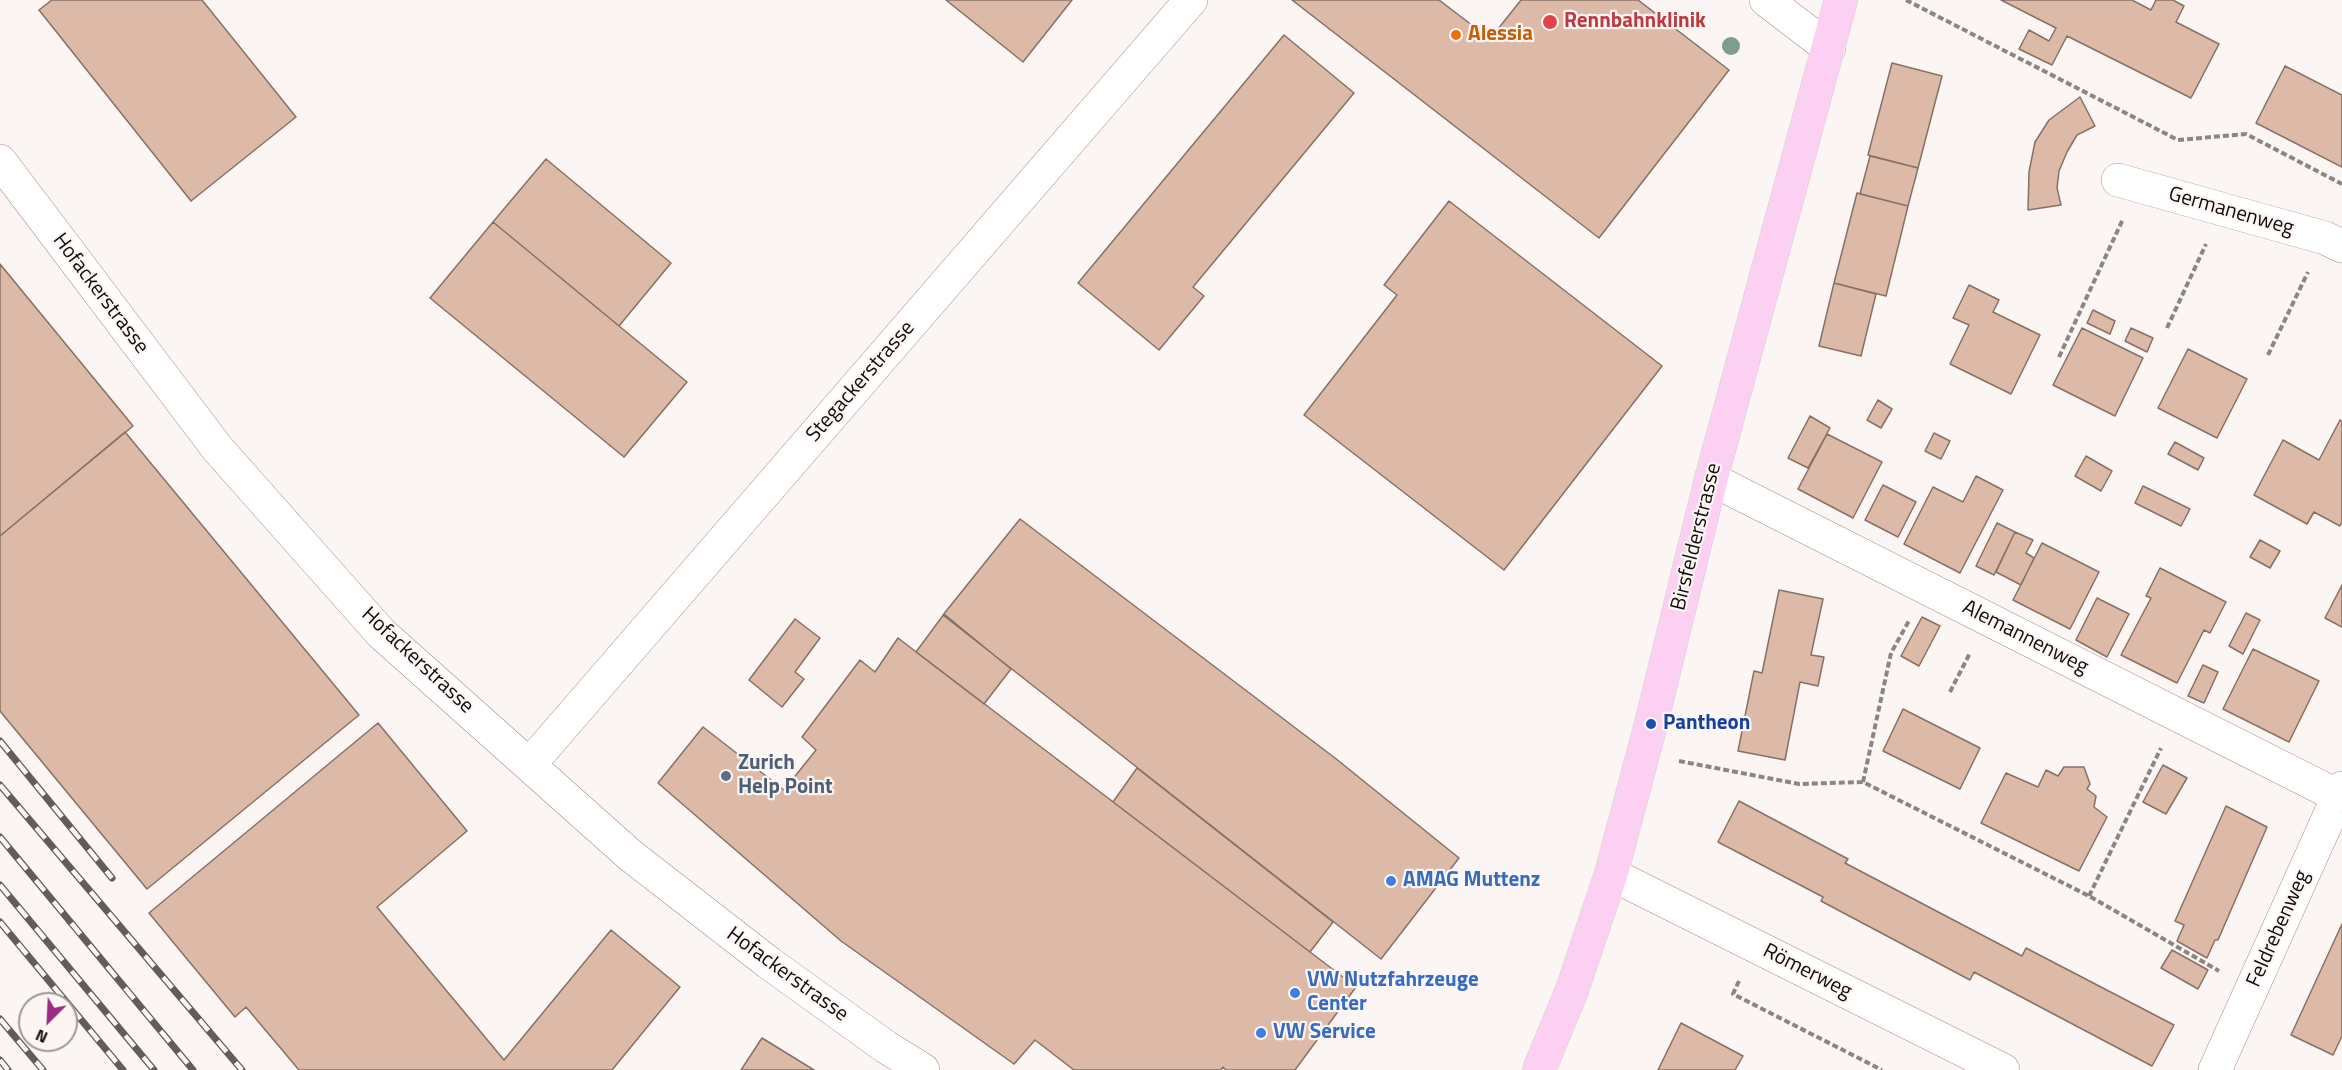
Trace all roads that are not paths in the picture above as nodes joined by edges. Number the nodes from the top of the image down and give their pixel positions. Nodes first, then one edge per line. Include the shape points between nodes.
1 (1191, 0) edge
2 (1766, 0) edge
3 (1841, 0) edge
4 (1829, 48) junction
5 (0, 161) edge
6 (2128, 183) road end
7 (2333, 242) edge
8 (1711, 479) junction
9 (530, 764) junction
10 (2340, 792) edge
11 (1611, 874) junction
12 (923, 1070) edge
13 (1539, 1070) edge
14 (2003, 1070) edge
15 (2215, 1070) edge

1 - 9 street, Stegackerstrasse
2 - 4 street
3 - 4 main road, Birsfelderstrasse
4 - 8 main road, Birsfelderstrasse
5 - 9 street, Hofackerstrasse via 217,448 381,633
6 - 7 street, Germanenweg
8 - 10 street, Alemannenweg
8 - 11 main road, Birsfelderstrasse
9 - 12 street, Hofackerstrasse via 630,855 769,963
10 - 15 street, Feldrebenweg
11 - 13 main road, Birsfelderstrasse via 1572,990
11 - 14 street, Römerweg

